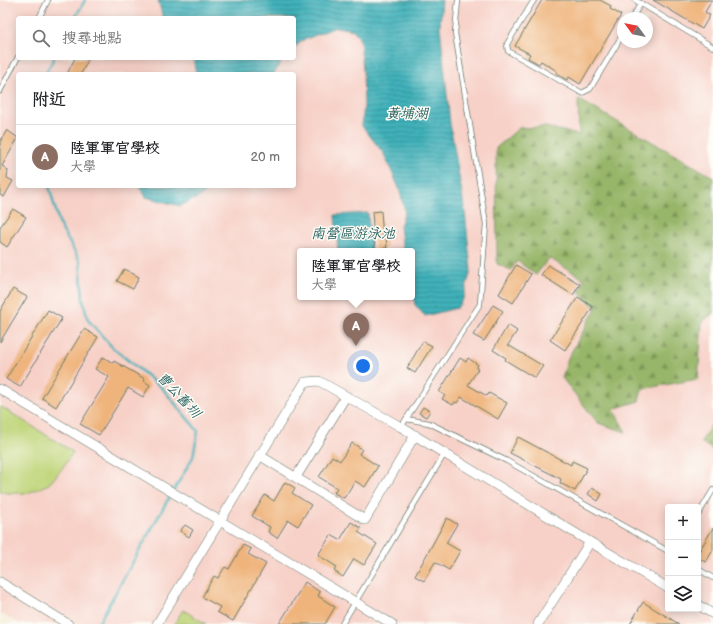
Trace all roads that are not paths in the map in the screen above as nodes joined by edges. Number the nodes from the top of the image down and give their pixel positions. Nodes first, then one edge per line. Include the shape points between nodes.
1 (48, 0) edge
2 (463, 0) edge
3 (534, 0) edge
4 (635, 0) edge
5 (458, 2) edge
6 (641, 3) junction
7 (636, 12) edge
8 (40, 16) edge
9 (617, 44) edge
10 (713, 47) edge
11 (16, 60) edge
12 (0, 91) edge
13 (0, 389) edge
14 (346, 396) junction
15 (404, 423) junction
16 (415, 435) junction
17 (444, 453) junction
18 (259, 456) junction
19 (296, 477) junction
20 (713, 490) edge
21 (701, 510) edge
22 (220, 521) junction
23 (590, 542) junction
24 (665, 549) edge
25 (701, 571) edge
26 (713, 578) edge
27 (0, 582) edge
28 (665, 586) edge
29 (355, 602) junction
30 (701, 608) edge
31 (713, 614) edge
32 (68, 624) edge
33 (157, 624) edge
34 (342, 624) edge
35 (392, 624) edge
36 (538, 624) edge

1 - 8 lane
2 - 5 lane
3 - 9 lane via 507,44 508,51 582,93 590,89
4 - 6 lane
5 - 15 lane via 455,33 486,224 480,304
6 - 7 lane
6 - 10 lane
11 - 12 lane
13 - 22 street
14 - 15 street
14 - 18 street via 319,381 305,382
14 - 19 street
15 - 16 street
15 - 24 lane via 429,423 507,461
16 - 17 street
16 - 19 street via 365,520
17 - 23 street
17 - 29 lane
18 - 19 street
18 - 22 street
20 - 21 lane
22 - 29 street
22 - 33 street
23 - 28 street
23 - 36 street
25 - 26 lane
27 - 32 street
29 - 34 lane
29 - 35 street
30 - 31 street

